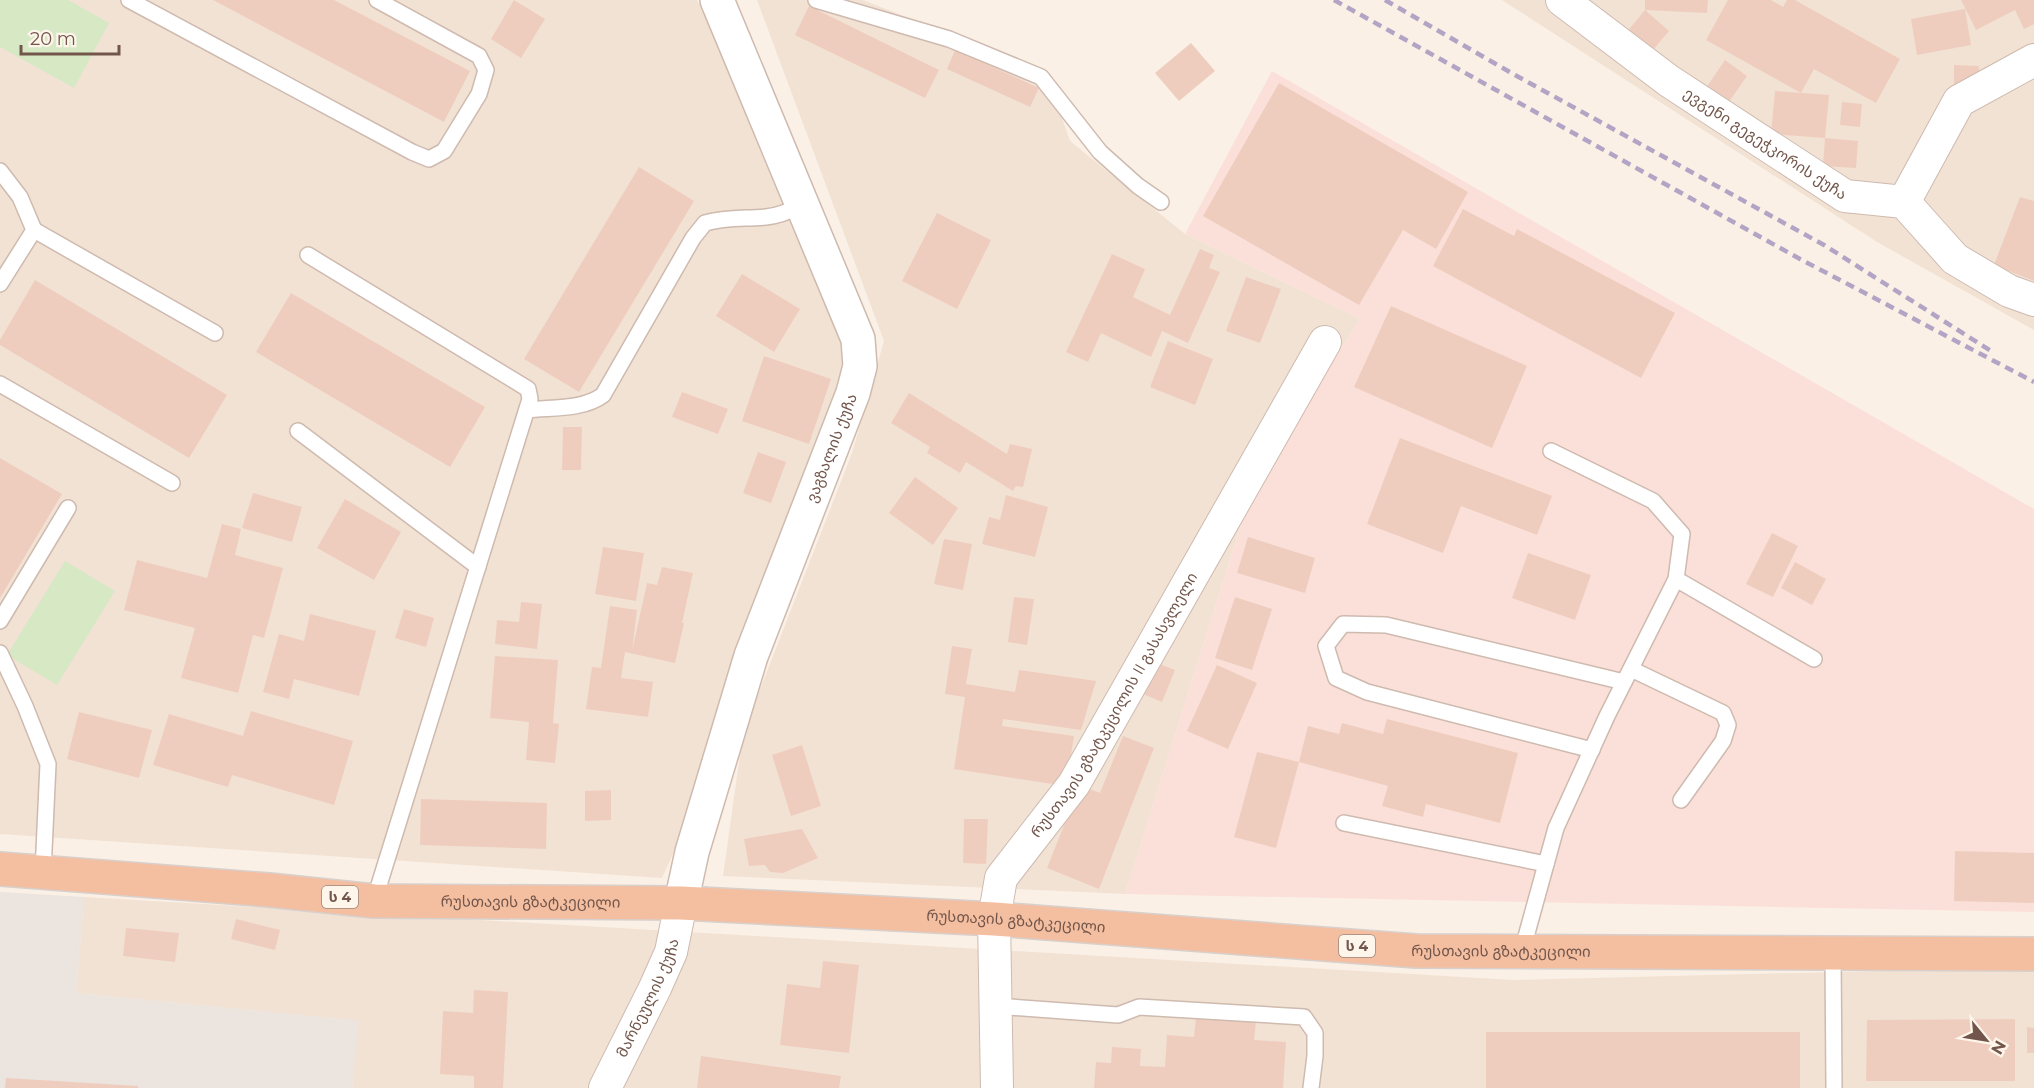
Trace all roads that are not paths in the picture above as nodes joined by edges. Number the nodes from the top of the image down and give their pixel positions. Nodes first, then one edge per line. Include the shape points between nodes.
1 (129, 0) edge
2 (376, 0) edge
3 (717, 0) edge
4 (816, 0) edge
5 (1562, 0) edge
6 (2034, 60) edge
7 (0, 171) edge
8 (1161, 202) dead end
9 (1904, 202) junction
10 (802, 205) junction
11 (34, 230) junction
12 (308, 255) dead end
13 (0, 284) edge
14 (2034, 300) edge
15 (216, 333) dead end
16 (1325, 342) dead end
17 (0, 384) edge
18 (527, 410) junction
19 (298, 431) dead end
20 (1551, 451) dead end
21 (172, 483) dead end
22 (68, 508) dead end
23 (478, 567) junction
24 (1676, 579) junction
25 (0, 621) edge
26 (0, 652) edge
27 (1814, 659) dead end
28 (1627, 676) junction
29 (1592, 750) junction
30 (1681, 800) dead end
31 (1344, 823) dead end
32 (1546, 864) junction
33 (0, 869) edge
34 (43, 872) junction
35 (374, 901) junction
36 (681, 903) junction
37 (994, 919) junction
38 (1522, 951) junction
39 (1833, 953) junction
40 (2034, 954) edge
41 (996, 1006) junction
42 (605, 1088) edge
43 (997, 1088) edge
44 (1311, 1088) edge
45 (1834, 1088) edge

1 - 2 lane via 429,159 444,151 479,93 486,70 479,56
3 - 10 street, ვაგზალის ქუჩა
4 - 8 lane via 949,39 1041,77 1100,152
5 - 9 street, ევგენი გეგეჭკორის ქუჩა via 1669,81 1845,196
6 - 9 street via 1959,101
7 - 11 lane via 20,197
9 - 14 street via 1955,259 2009,291
10 - 18 lane via 785,214 705,223 603,395 581,405
10 - 36 street, ვაგზალის ქუჩა via 858,339 860,366 751,656 692,852
11 - 13 lane
11 - 15 lane
12 - 18 lane via 528,389
16 - 37 street, რუსთავის გზატკეცილის II გასასვლელი via 1074,784 1001,878
17 - 21 lane
18 - 23 lane
19 - 23 lane
20 - 24 lane via 1653,501 1682,534
22 - 25 lane
23 - 35 lane
24 - 27 lane
24 - 28 lane
26 - 34 lane via 48,764
28 - 29 lane
28 - 29 lane via 1386,625 1343,624 1326,646 1336,678 1366,692
28 - 30 lane via 1723,713 1728,725 1723,741
29 - 32 lane via 1556,828
31 - 32 lane
32 - 38 lane
33 - 34 highway, რუსთავის გზატკეცილი / ს 4
34 - 35 highway, რუსთავის გზატკეცილი / ს 4
35 - 36 highway, რუსთავის გზატკეცილი / ს 4
36 - 37 highway, რუსთავის გზატკეცილი / ს 4
36 - 42 street, მარნეულის ქუჩა via 671,952
37 - 38 highway, რუსთავის გზატკეცილი / ს 4 via 1416,951
37 - 41 street, რუსთავის გზატკეცილის II გასასვლელი
38 - 39 highway, რუსთავის გზატკეცილი / ს 4
39 - 40 highway, რუსთავის გზატკეცილი / ს 4
39 - 45 lane
41 - 43 street, რუსთავის გზატკეცილის II გასასვლელი
41 - 44 lane via 1118,1015 1139,1007 1304,1017 1315,1033

